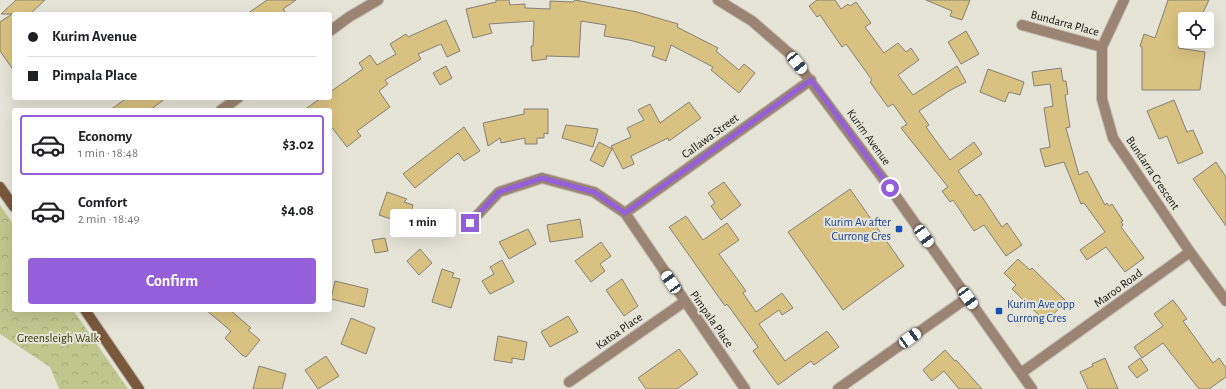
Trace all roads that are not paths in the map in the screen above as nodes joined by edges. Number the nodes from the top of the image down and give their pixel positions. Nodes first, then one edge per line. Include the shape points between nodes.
1 (378, 0) edge
2 (718, 0) edge
3 (1124, 0) edge
4 (1022, 25) dead end
5 (332, 30) edge
6 (1102, 47) junction
7 (811, 80) junction
8 (235, 100) edge
9 (225, 108) edge
10 (0, 187) edge
11 (12, 204) edge
12 (625, 213) junction
13 (470, 223) dead end
14 (1190, 252) junction
15 (968, 298) junction
16 (1226, 301) edge
17 (684, 302) junction
18 (86, 312) edge
19 (1021, 373) junction
20 (569, 382) dead end
21 (139, 389) edge
22 (745, 389) edge
23 (838, 389) edge
24 (1032, 389) edge

1 - 5 street
2 - 7 street, Kurim Avenue via 771,36
3 - 6 street, Bundarra Crescent
4 - 6 street, Bundarra Place
6 - 14 street, Bundarra Crescent via 1102,99 1114,138
7 - 12 street, Callawa Street
7 - 15 street, Kurim Avenue
8 - 9 street
10 - 11 main road
12 - 13 street, Pimpala Place via 594,192 542,178 499,192
12 - 17 street, Pimpala Place
14 - 16 street, Bundarra Crescent
14 - 19 street, Maroo Road
15 - 19 street, Kurim Avenue
15 - 23 street
17 - 20 street, Katoa Place
17 - 22 street, Pimpala Place
18 - 21 main road
19 - 24 street, Kurim Avenue

